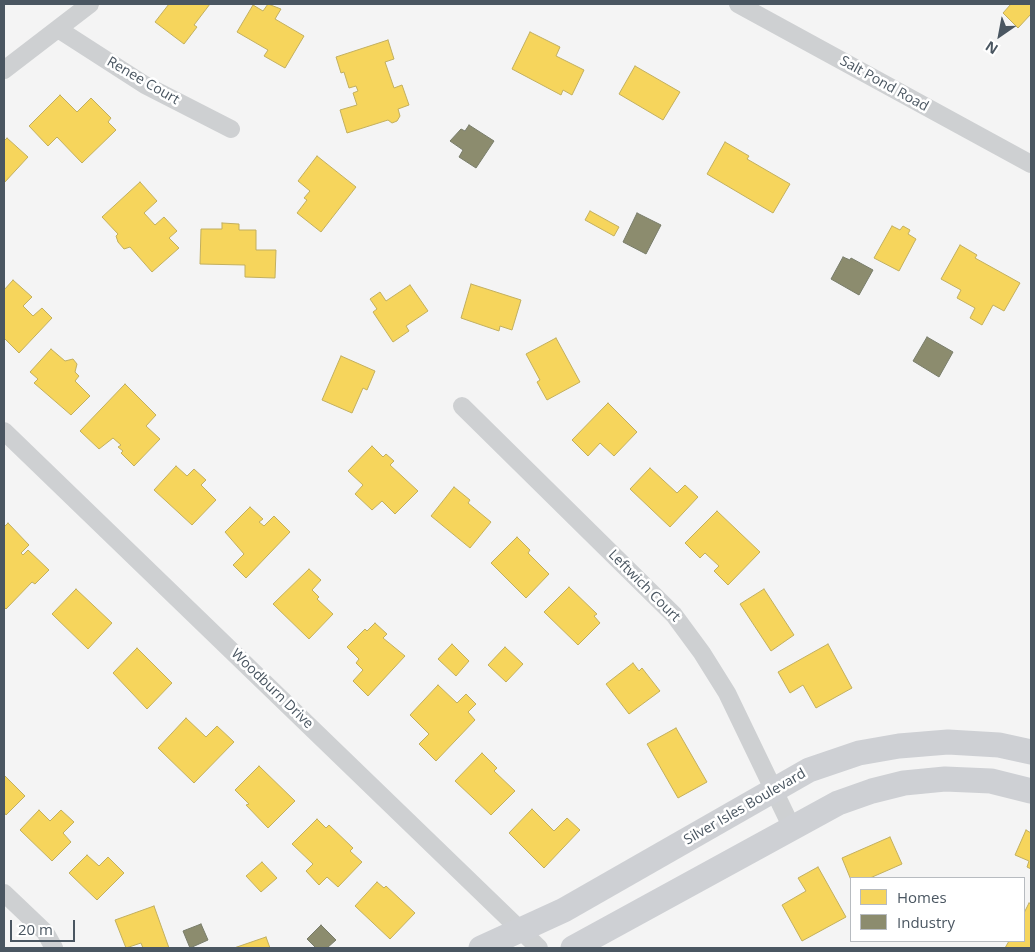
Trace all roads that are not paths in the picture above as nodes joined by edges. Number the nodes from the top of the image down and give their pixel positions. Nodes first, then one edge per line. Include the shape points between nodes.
1 (90, 4) edge
2 (738, 4) edge
3 (58, 29) junction
4 (4, 70) edge
5 (231, 129) dead end
6 (1031, 164) edge
7 (462, 406) dead end
8 (4, 430) edge
9 (1031, 752) edge
10 (774, 790) junction
11 (1031, 791) edge
12 (792, 828) junction
13 (4, 893) edge
14 (521, 930) junction
15 (54, 948) edge
16 (481, 948) edge
17 (539, 948) edge
18 (573, 948) edge

1 - 3 street
2 - 6 street, Salt Pond Road
3 - 4 street
3 - 5 street, Renee Court via 145,85
7 - 10 street, Leftwich Court via 674,615 727,693
8 - 14 street, Woodburn Drive
9 - 10 street, Silver Isles Boulevard via 999,745 957,742 899,746 859,753 817,767
10 - 12 street, Leftwich Court
10 - 14 street, Silver Isles Boulevard via 564,910
11 - 12 street via 991,781 945,779 904,783 838,803
12 - 18 street
13 - 15 street via 45,932
14 - 16 street, Silver Isles Boulevard
14 - 17 street, Woodburn Drive

